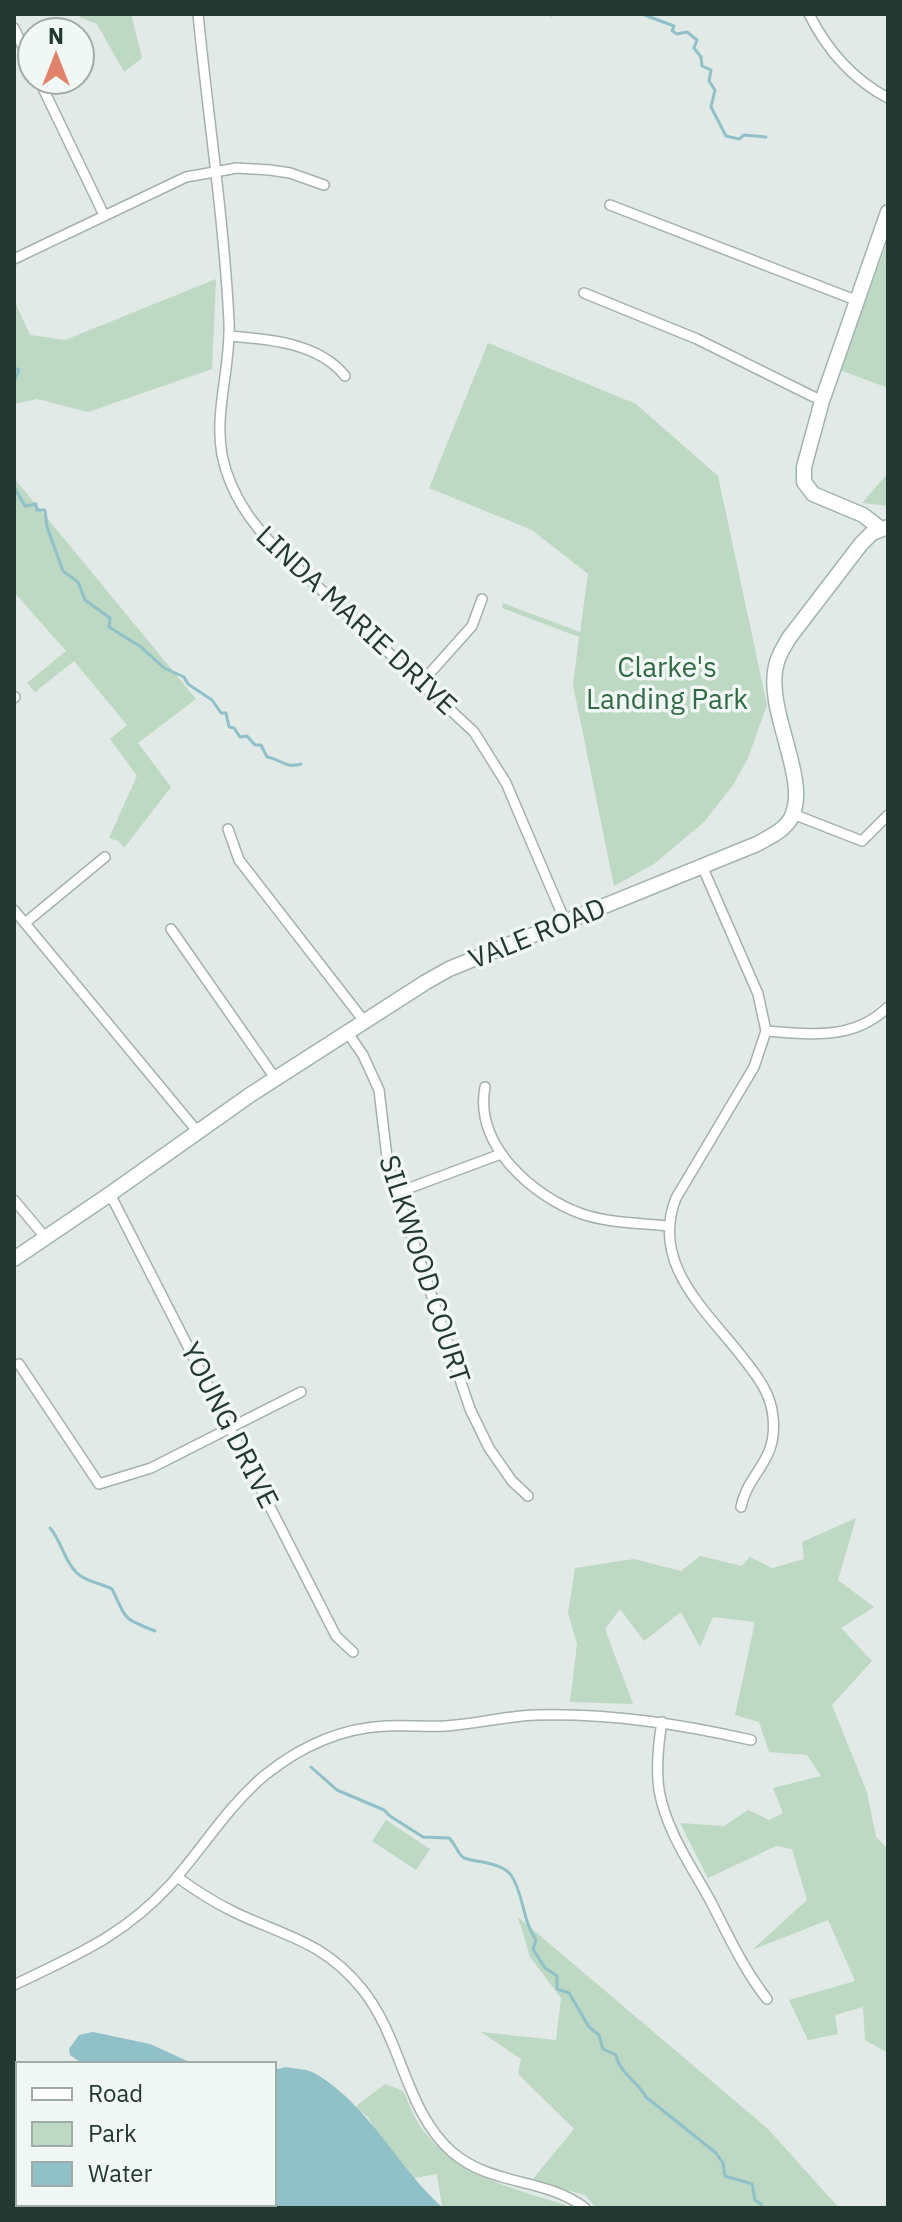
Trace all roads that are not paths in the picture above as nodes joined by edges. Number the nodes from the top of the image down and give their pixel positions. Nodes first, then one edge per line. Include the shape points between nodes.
1 (198, 14) edge
2 (809, 14) edge
3 (47, 96) edge
4 (888, 98) edge
5 (214, 171) junction
6 (324, 185) dead end
7 (610, 205) dead end
8 (888, 212) edge
9 (104, 215) junction
10 (14, 259) edge
11 (584, 293) dead end
12 (858, 301) junction
13 (229, 336) junction
14 (345, 376) dead end
15 (822, 401) junction
16 (885, 528) edge
17 (482, 599) dead end
18 (422, 682) junction
19 (793, 814) junction
20 (888, 815) edge
21 (228, 829) dead end
22 (105, 857) dead end
23 (702, 866) junction
24 (14, 910) edge
25 (565, 921) junction
26 (25, 923) junction
27 (171, 929) dead end
28 (888, 1007) edge
29 (364, 1021) junction
30 (766, 1031) junction
31 (347, 1032) junction
32 (275, 1078) junction
33 (485, 1087) dead end
34 (197, 1131) junction
35 (501, 1154) junction
36 (396, 1193) junction
37 (110, 1194) junction
38 (14, 1200) edge
39 (668, 1226) junction
40 (45, 1237) junction
41 (14, 1259) edge
42 (19, 1364) dead end
43 (301, 1392) dead end
44 (230, 1426) junction
45 (528, 1496) dead end
46 (741, 1507) dead end
47 (353, 1652) dead end
48 (662, 1722) junction
49 (751, 1740) dead end
50 (177, 1877) junction
51 (14, 1985) edge
52 (767, 1999) dead end
53 (585, 2208) edge

1 - 5 street, LINDA MARIE DRIVE
2 - 4 street via 837,58
3 - 9 street
5 - 6 street via 270,170
5 - 9 street via 172,182
5 - 13 street, LINDA MARIE DRIVE
7 - 12 street
8 - 12 main road
9 - 10 street
11 - 15 street via 697,339
12 - 15 main road
13 - 14 street via 305,349 333,362
13 - 18 street, LINDA MARIE DRIVE via 220,438 239,502 272,544
15 - 16 main road via 804,482 820,499
16 - 19 main road via 866,537 789,638 776,666 775,702 795,784
17 - 18 street via 472,626
18 - 25 street, LINDA MARIE DRIVE via 468,725 497,765
19 - 20 street via 862,841
19 - 23 main road, VALE ROAD via 770,837
21 - 29 street via 239,860
22 - 26 street
23 - 25 main road, VALE ROAD
23 - 30 street via 758,994
24 - 26 street
25 - 29 main road, VALE ROAD via 449,969
26 - 34 street
27 - 32 street
28 - 30 street via 867,1024 843,1033
29 - 31 main road, VALE ROAD
30 - 39 street via 754,1067 683,1185
31 - 32 main road, VALE ROAD
31 - 36 street, SILKWOOD COURT via 379,1090 384,1150
32 - 34 main road, VALE ROAD
33 - 35 street via 484,1117
34 - 37 main road, VALE ROAD
35 - 36 street
35 - 39 street via 543,1194 581,1214
36 - 45 street, SILKWOOD COURT via 470,1409 489,1448
37 - 40 main road, VALE ROAD
37 - 44 street, YOUNG DRIVE
38 - 40 street
39 - 46 street via 671,1254 681,1276 762,1384 772,1408 771,1448
40 - 41 main road, VALE ROAD
42 - 44 street via 99,1484 151,1468
43 - 44 street
44 - 47 street, YOUNG DRIVE via 336,1636
48 - 49 street
48 - 50 street via 532,1715 447,1726 371,1727 332,1736 282,1762 244,1794
48 - 52 street via 657,1765 666,1816
50 - 51 street via 108,1939
50 - 53 street via 232,1911 322,1952 346,1971 382,2018 423,2115 452,2152 486,2173 561,2195

